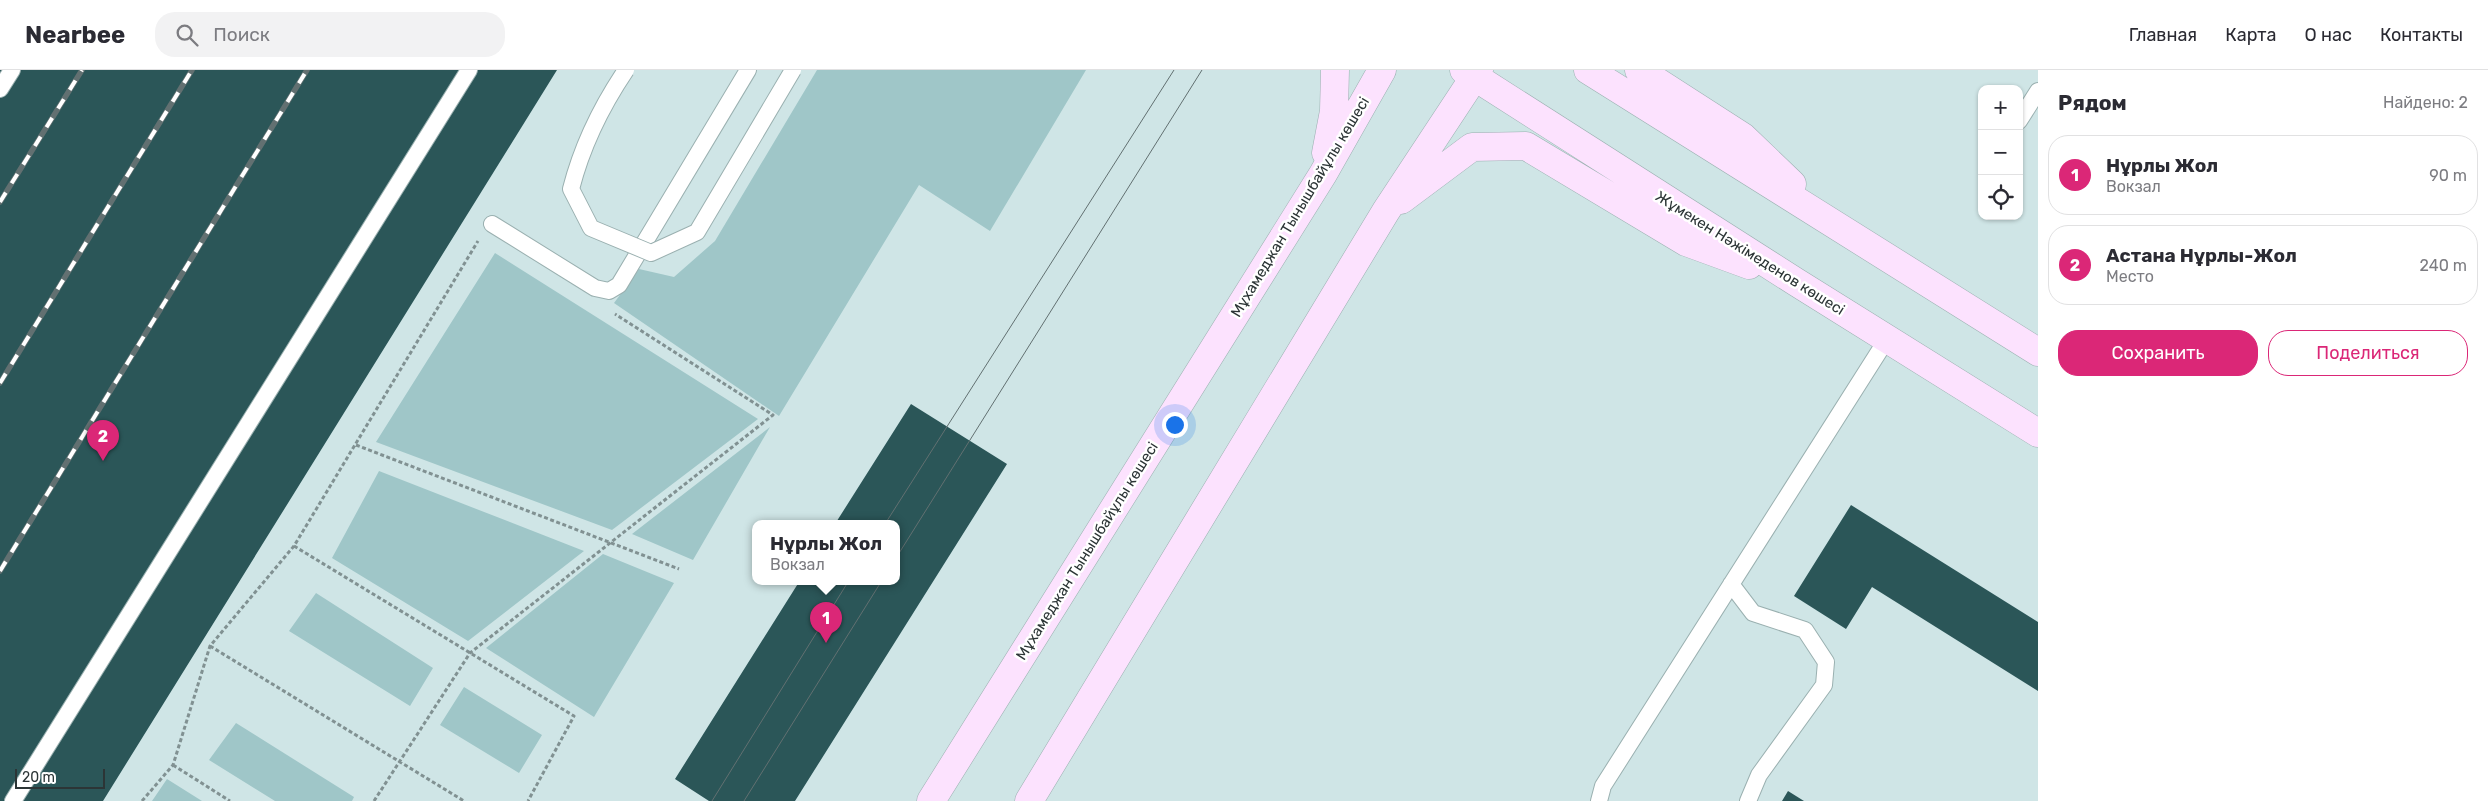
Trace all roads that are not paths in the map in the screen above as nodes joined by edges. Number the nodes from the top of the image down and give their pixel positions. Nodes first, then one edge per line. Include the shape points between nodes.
1 (12, 70) edge
2 (469, 70) edge
3 (626, 70) edge
4 (748, 70) edge
5 (792, 70) edge
6 (1335, 70) edge
7 (1382, 70) edge
8 (1588, 70) edge
9 (1639, 70) edge
10 (1472, 72) edge
11 (0, 89) edge
12 (2038, 91) edge
13 (2023, 115) edge
14 (1323, 174) junction
15 (1386, 211) junction
16 (1830, 222) junction
17 (492, 224) dead end
18 (1796, 282) junction
19 (1887, 339) junction
20 (2038, 352) edge
21 (2038, 433) edge
22 (1732, 584) junction
23 (13, 801) edge
24 (931, 801) edge
25 (1029, 801) edge
26 (1599, 801) edge
27 (1748, 801) edge

1 - 11 lane
2 - 23 lane
3 - 5 lane, bridge via 608,96 578,160 571,190 591,228 650,253 697,232
4 - 17 lane via 619,285 609,291 595,288
6 - 14 street via 1334,111
7 - 14 street, Мұхамеджан Тынышбайұлы көшесі
8 - 16 street
9 - 16 street via 1743,137
10 - 15 street
10 - 18 street, Жұмекен Нәжімеденов көшесі
12 - 13 lane
14 - 24 street, Мұхамеджан Тынышбайұлы көшесі
15 - 18 street via 1472,146 1526,146 1686,242
15 - 25 street
16 - 20 street
18 - 19 street, Жұмекен Нәжімеденов көшесі
19 - 21 street, Жұмекен Нәжімеденов көшесі
19 - 22 lane
22 - 26 lane via 1603,786
22 - 27 lane via 1753,614 1805,630 1826,662 1824,684 1759,775

